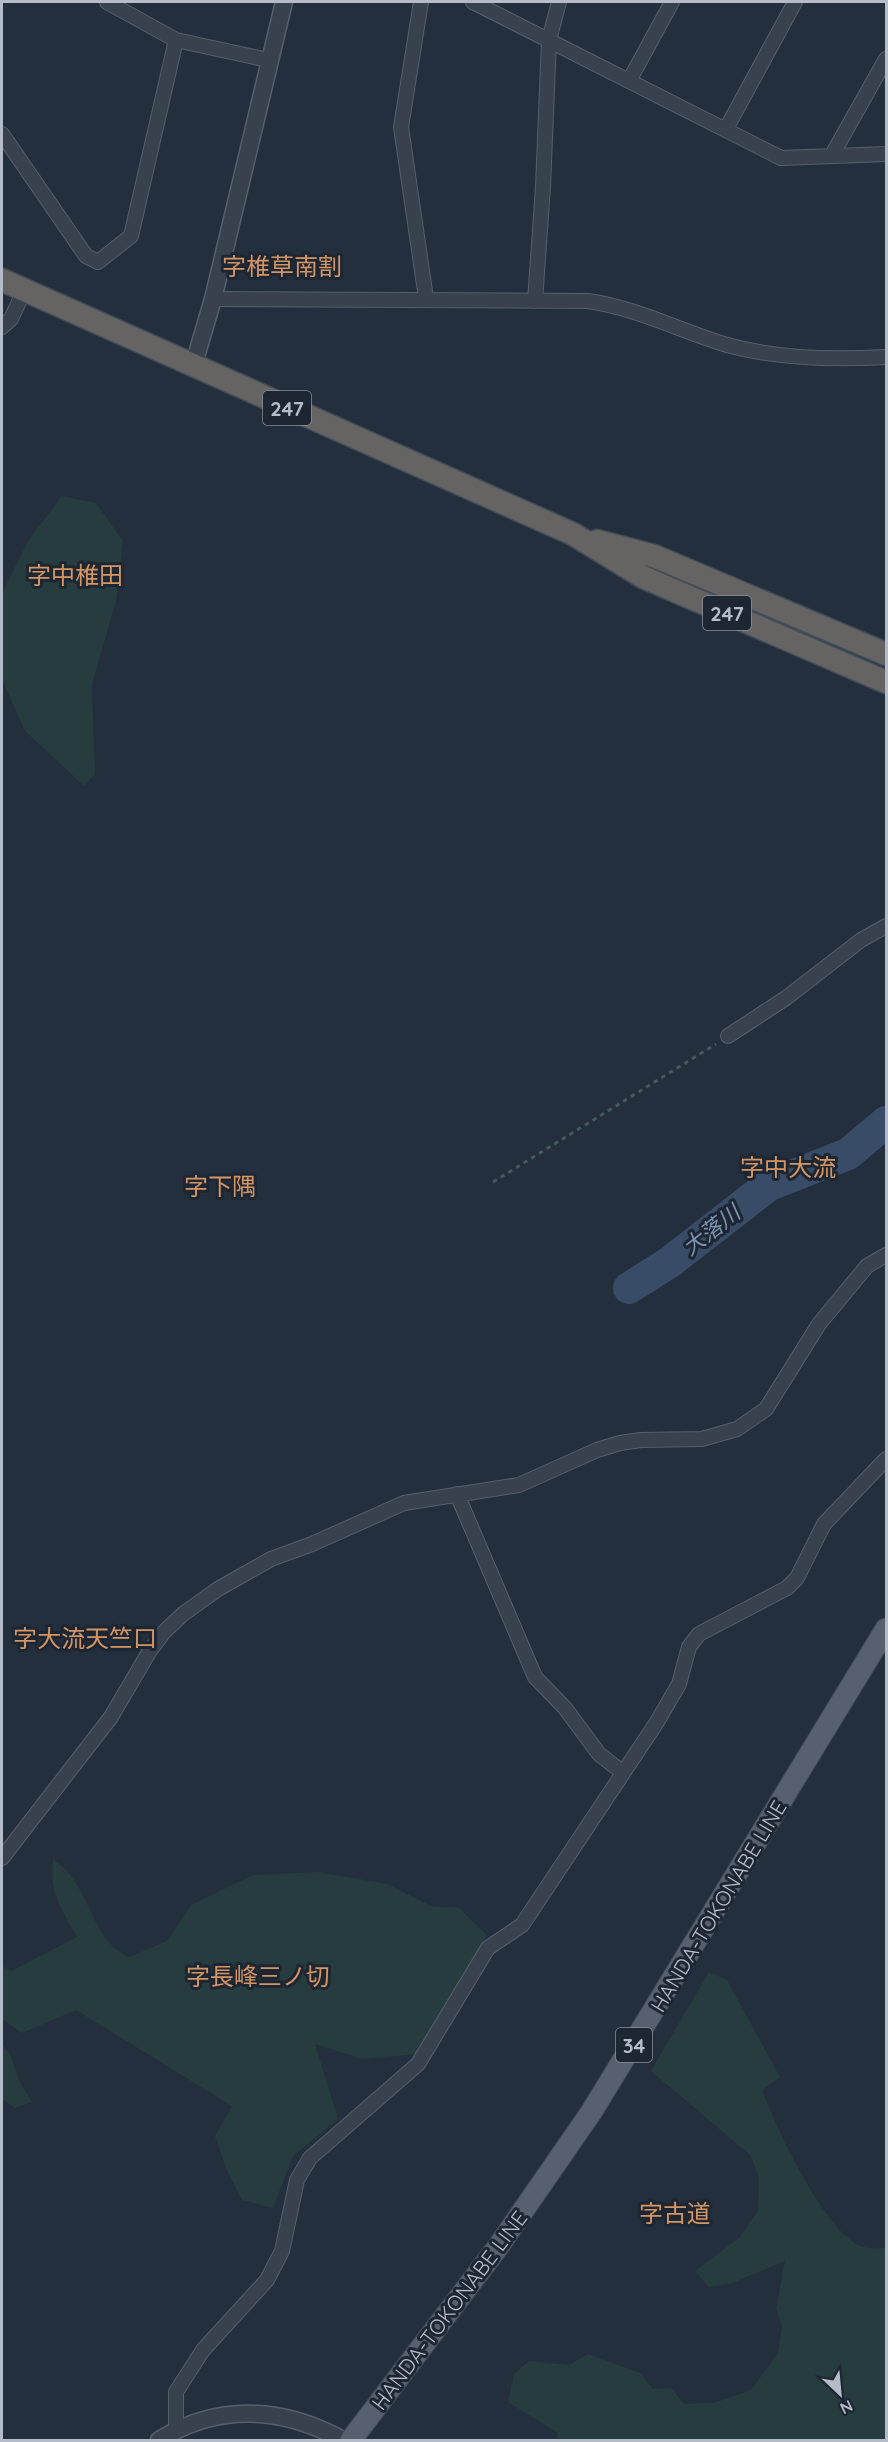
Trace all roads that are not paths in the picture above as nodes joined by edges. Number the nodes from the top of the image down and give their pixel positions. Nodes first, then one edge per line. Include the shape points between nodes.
1 (284, 2) edge
2 (421, 2) edge
3 (472, 2) edge
4 (559, 2) edge
5 (672, 2) edge
6 (795, 2) edge
7 (113, 3) edge
8 (176, 40) junction
9 (549, 40) junction
10 (886, 59) edge
11 (268, 60) junction
12 (629, 81) junction
13 (726, 129) junction
14 (2, 134) edge
15 (886, 154) edge
16 (832, 155) junction
17 (2, 280) edge
18 (24, 291) junction
19 (213, 298) junction
20 (426, 298) junction
21 (535, 301) junction
22 (2, 327) edge
23 (886, 357) edge
24 (193, 367) junction
25 (573, 534) junction
26 (886, 654) edge
27 (886, 682) edge
28 (886, 926) edge
29 (728, 1036) road end
30 (886, 1255) edge
31 (886, 1459) edge
32 (457, 1494) junction
33 (886, 1629) edge
34 (622, 1772) junction
35 (2, 1858) edge
36 (176, 2430) junction
37 (159, 2440) edge
38 (343, 2440) edge
39 (351, 2440) edge

1 - 11 street
2 - 20 street via 401,127
3 - 9 street
4 - 9 street
5 - 12 street
6 - 13 street
7 - 8 street
8 - 11 street
8 - 14 street via 131,236 98,262 86,256
9 - 12 street
9 - 21 street
10 - 16 street
11 - 19 street
12 - 13 street
13 - 16 street via 781,158
15 - 16 street
17 - 18 highway, 247
18 - 22 street via 11,319
18 - 24 highway, 247
19 - 20 street
19 - 24 street
20 - 21 street
21 - 23 street via 605,303 728,345 770,353 820,358
24 - 25 highway, 247
25 - 26 highway, 247 via 654,556
25 - 27 highway, 247 via 643,577
28 - 29 street
30 - 32 street via 867,1266 819,1324 766,1408 737,1429 702,1439 620,1443 519,1485
31 - 34 street via 824,1524 797,1578 787,1588 699,1634 689,1647 679,1684
32 - 34 street via 535,1677 565,1708 598,1754
32 - 35 street via 393,1506 271,1559 244,1572 183,1614 149,1652 111,1717
33 - 39 main road, HANDA-TOKONABE LINE / 34 via 592,2111 498,2247
34 - 36 street via 522,1925 488,1948 418,2064 310,2158 297,2180 282,2251 267,2280 203,2350 176,2392
36 - 37 street
36 - 38 street via 209,2418 246,2413 286,2416

